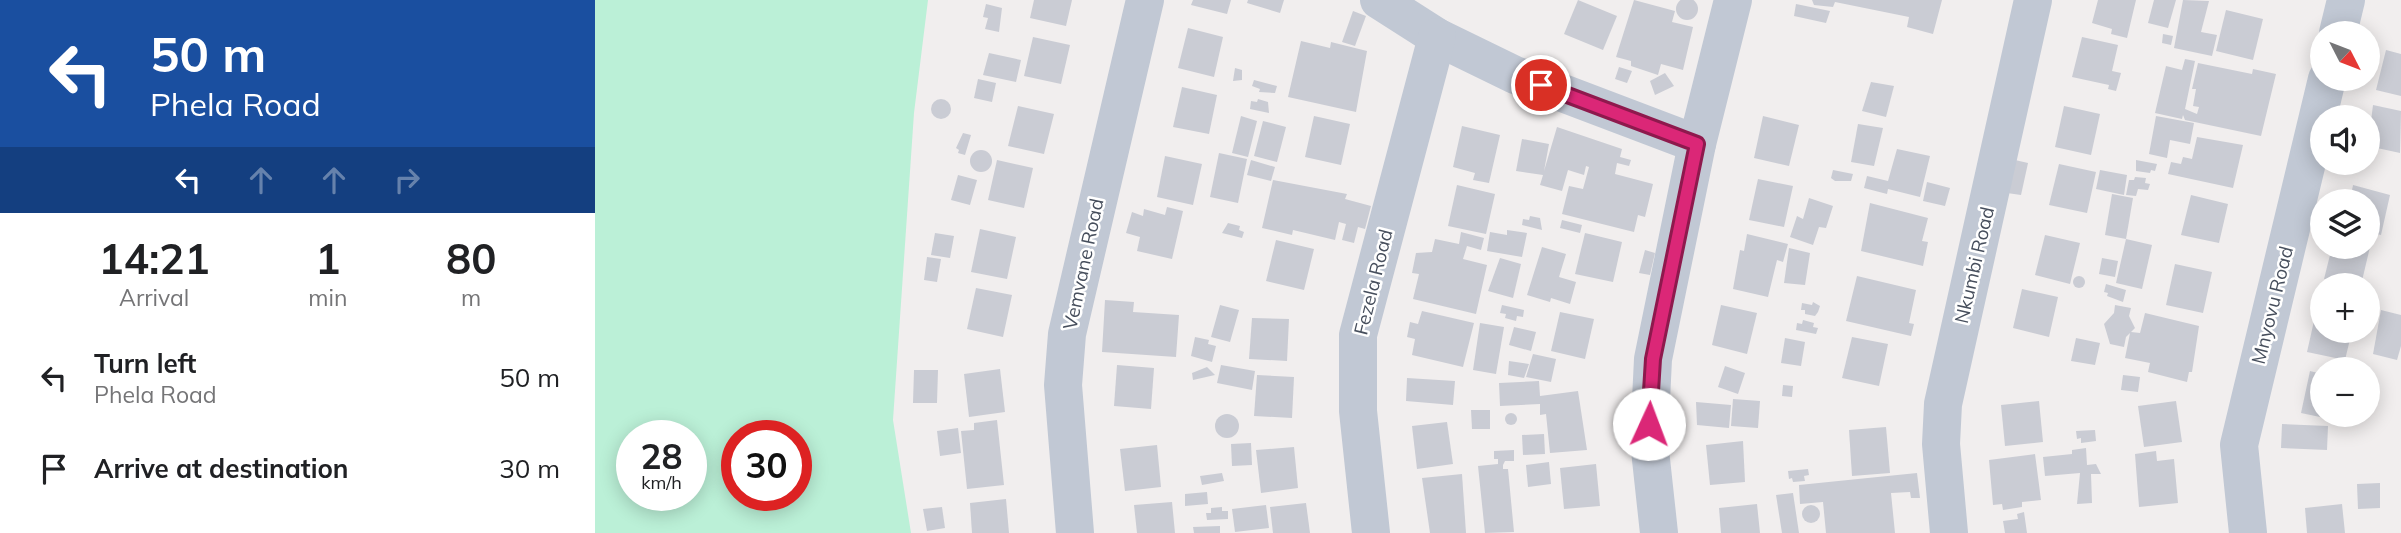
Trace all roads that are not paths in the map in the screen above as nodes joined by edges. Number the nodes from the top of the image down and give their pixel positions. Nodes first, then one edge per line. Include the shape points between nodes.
1 (1145, 0) edge
2 (1379, 0) edge
3 (1733, 0) edge
4 (2033, 0) edge
5 (2346, 0) edge
6 (2341, 21) edge
7 (1437, 37) junction
8 (2324, 91) edge
9 (1697, 144) junction
10 (1076, 533) edge
11 (1371, 533) edge
12 (1659, 533) edge
13 (1949, 533) edge
14 (2248, 533) edge

1 - 10 street, Vemvane Road via 1066,334 1063,386
2 - 7 street
3 - 9 street
4 - 13 street, Nkumbi Road via 1943,404 1941,444
5 - 6 street
7 - 9 street via 1515,75
7 - 11 street, Fezela Road via 1358,335 1358,411
8 - 14 street, Mnyovu Road via 2239,445
9 - 12 street via 1653,359 1649,441

